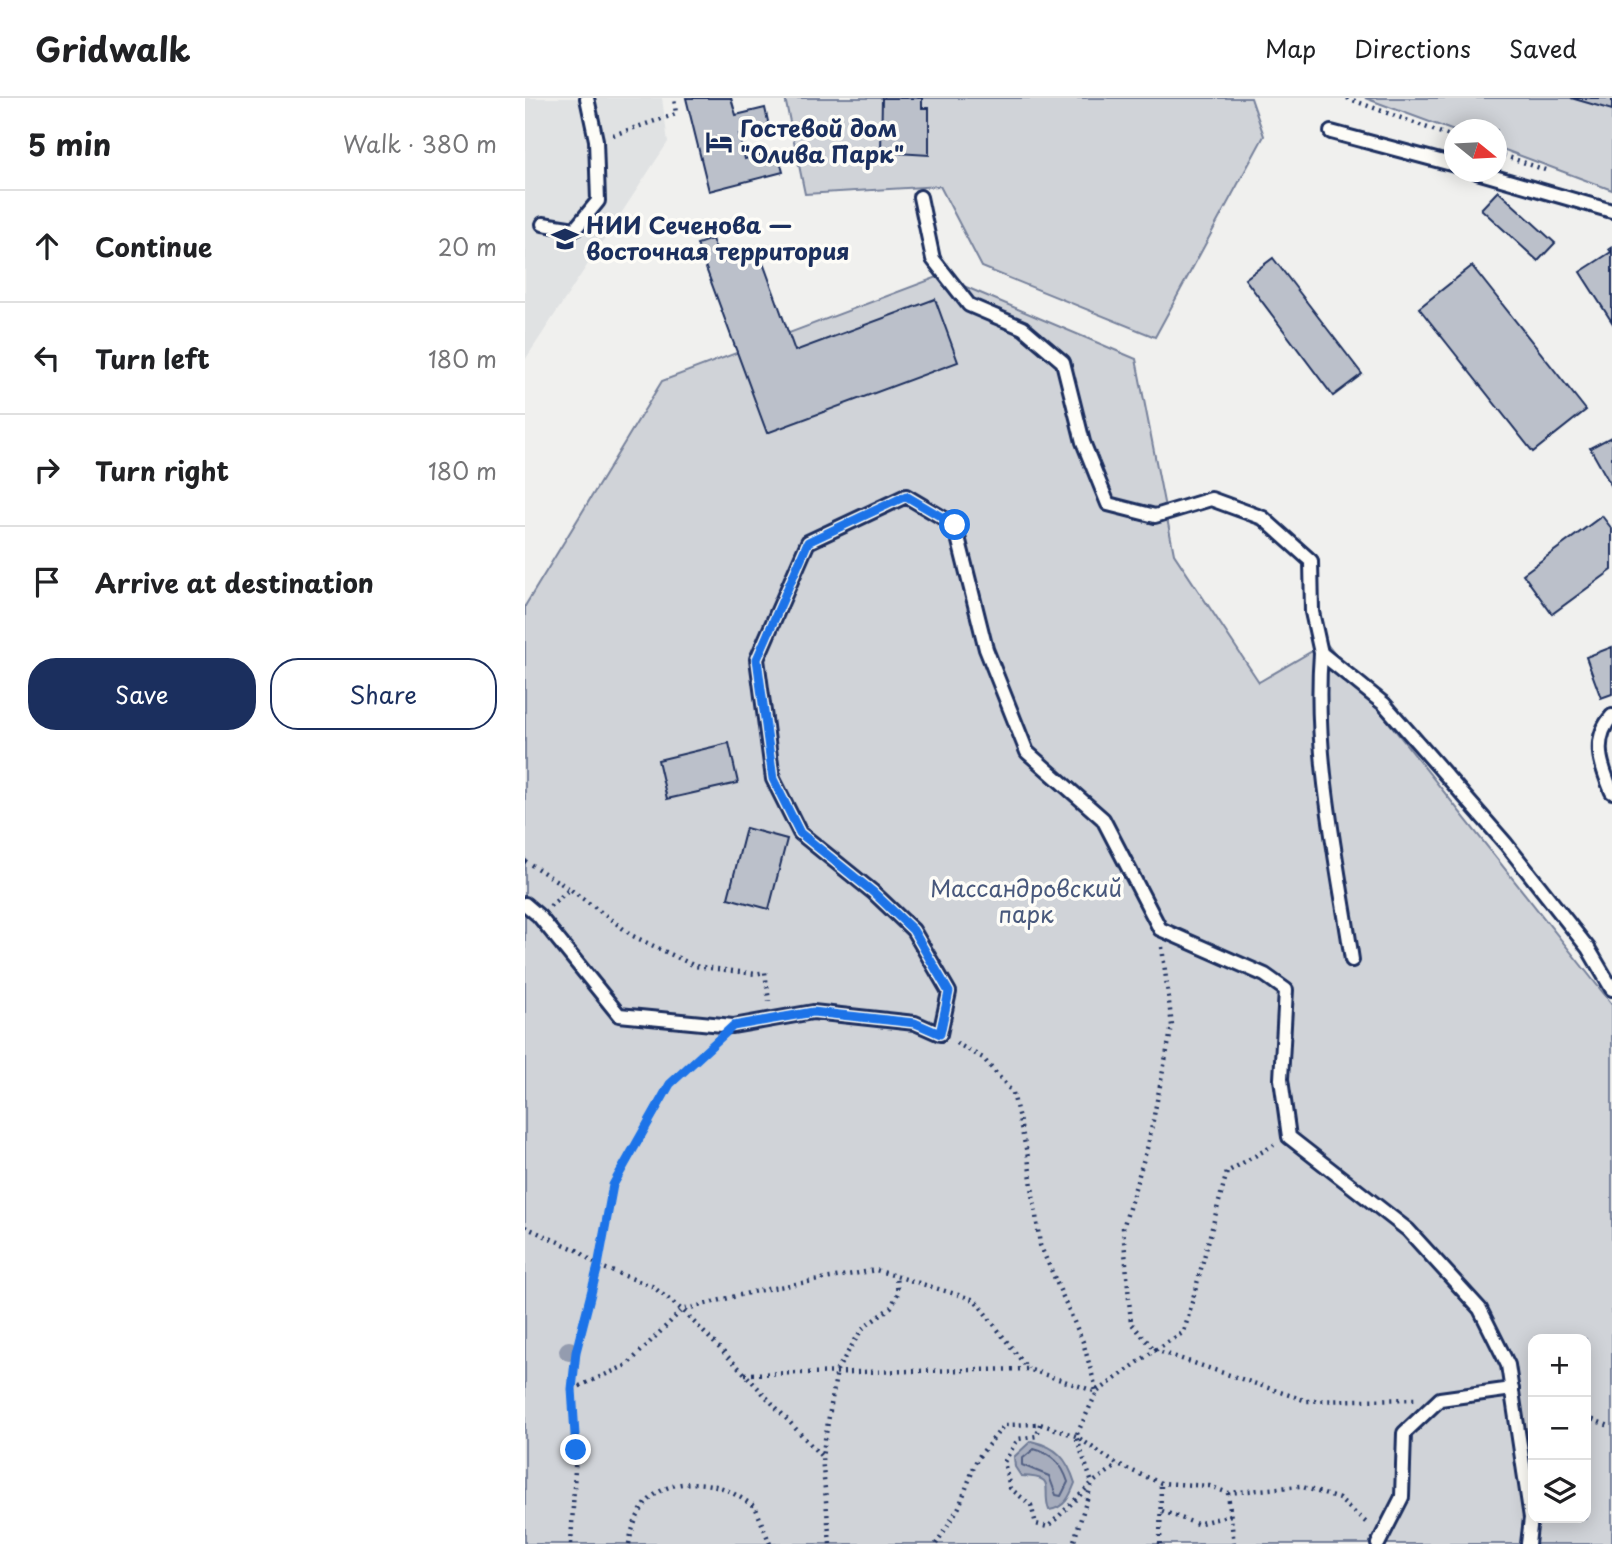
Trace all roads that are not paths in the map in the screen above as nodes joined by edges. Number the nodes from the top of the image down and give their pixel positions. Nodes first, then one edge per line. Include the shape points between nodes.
1 (587, 98) edge
2 (1331, 132) dead end
3 (1444, 162) edge
4 (1507, 181) edge
5 (920, 197) dead end
6 (1612, 211) edge
7 (543, 224) dead end
8 (1321, 653) junction
9 (1612, 716) edge
10 (1612, 792) edge
11 (525, 904) edge
12 (1352, 960) dead end
13 (1612, 989) edge
14 (1512, 1389) junction
15 (1380, 1540) edge
16 (1528, 1544) edge

1 - 7 lane via 596,140 598,201 575,229
2 - 3 lane
4 - 6 lane
5 - 8 lane via 933,259 969,305 1023,328 1063,362 1083,442 1108,504 1155,516 1211,499 1263,518 1311,561 1312,612
8 - 12 lane via 1318,695 1325,773
8 - 13 lane via 1384,704 1506,844 1588,948
9 - 10 lane via 1602,727 1599,761
11 - 14 lane via 619,1015 733,1026 813,1012 915,1023 940,1034 949,992 913,930 800,833 773,779 757,659 808,542 906,496 955,525 986,649 1027,752 1103,820 1160,929 1265,975 1286,990 1281,1079 1289,1137 1408,1230 1480,1309 1508,1365
14 - 15 lane via 1440,1399 1404,1433 1402,1497
14 - 16 lane via 1531,1518

